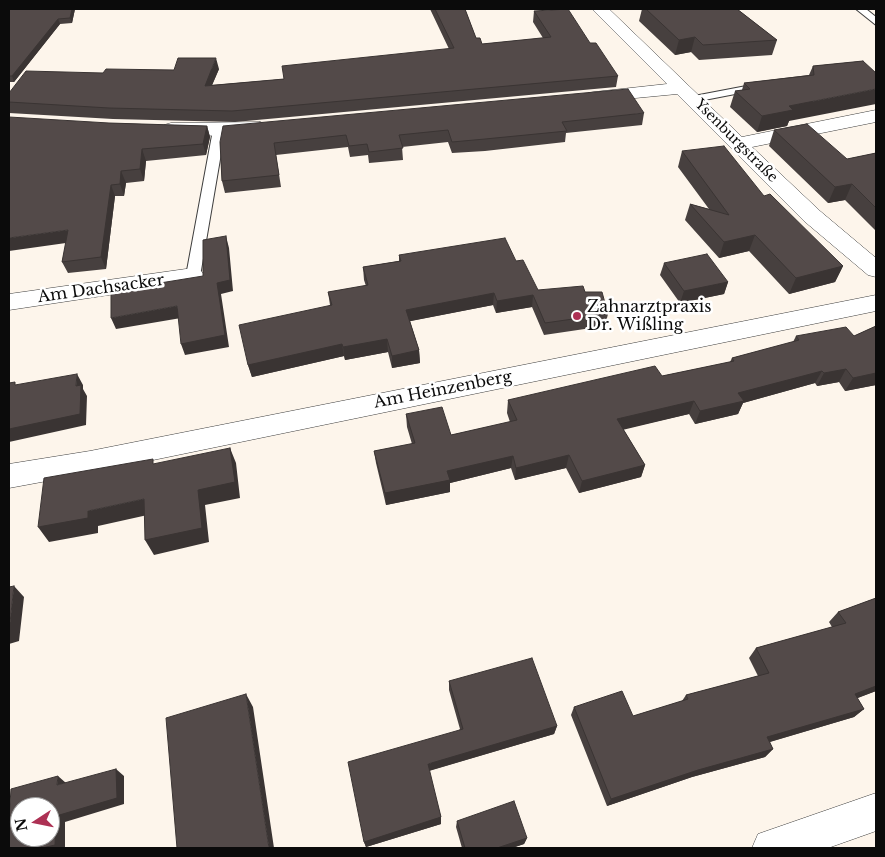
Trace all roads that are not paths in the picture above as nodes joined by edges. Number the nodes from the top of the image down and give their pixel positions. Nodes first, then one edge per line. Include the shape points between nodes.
1 (600, 9) edge
2 (861, 9) edge
3 (876, 22) edge
4 (776, 84) edge
5 (688, 94) junction
6 (579, 98) edge
7 (876, 116) edge
8 (275, 127) edge
9 (150, 128) edge
10 (220, 130) junction
11 (738, 144) junction
12 (876, 270) edge
13 (193, 276) joint
14 (9, 302) edge
15 (876, 302) edge
16 (9, 476) edge
17 (876, 812) edge
18 (772, 848) edge

1 - 5 street, Ysenburgstraße
2 - 3 lane
4 - 5 lane
5 - 6 street
5 - 11 street, Ysenburgstraße
7 - 11 street
8 - 10 street
9 - 10 street
10 - 13 lane
11 - 12 street, Ysenburgstraße via 812,216
13 - 14 street, Am Dachsacker
15 - 16 street, Am Heinzenberg
17 - 18 street

